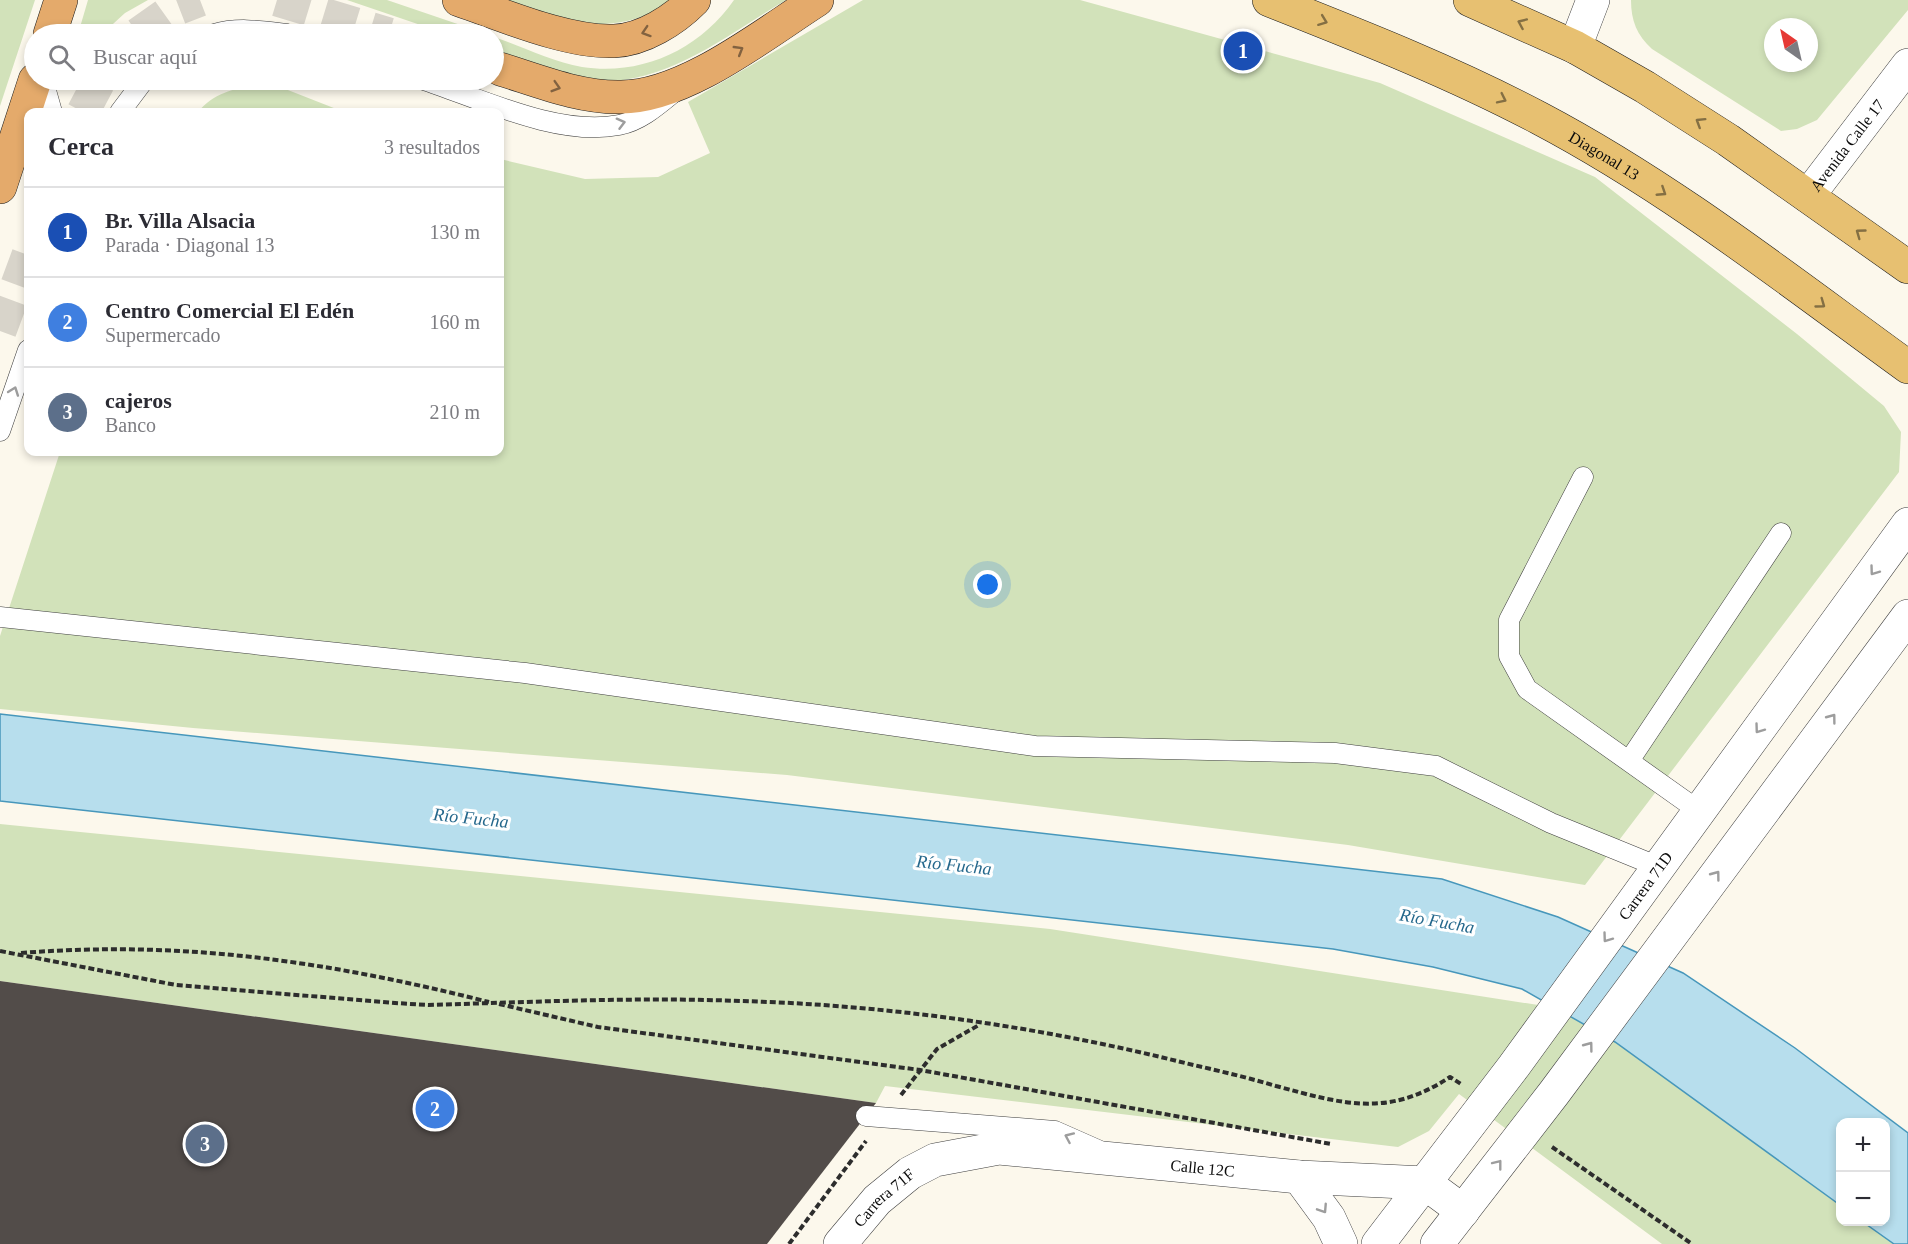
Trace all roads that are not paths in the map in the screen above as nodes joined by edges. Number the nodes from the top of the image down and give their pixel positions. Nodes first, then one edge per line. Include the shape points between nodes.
1 (61, 0) edge
2 (459, 0) edge
3 (694, 0) edge
4 (817, 0) edge
5 (1269, 0) edge
6 (1470, 0) edge
7 (1593, 0) edge
8 (53, 24) edge
9 (1575, 46) junction
10 (1908, 65) edge
11 (504, 70) edge
12 (689, 80) junction
13 (32, 90) edge
14 (46, 90) edge
15 (136, 90) edge
16 (454, 90) edge
17 (26, 108) edge
18 (51, 108) edge
19 (123, 108) edge
20 (24, 114) edge
21 (0, 187) edge
22 (1808, 196) junction
23 (1908, 267) edge
24 (24, 362) edge
25 (1908, 367) edge
26 (0, 431) edge
27 (1583, 477) dead end
28 (1908, 524) edge
29 (1781, 533) dead end
30 (0, 616) edge
31 (1908, 616) edge
32 (1629, 761) junction
33 (1699, 811) junction
34 (1650, 879) junction
35 (875, 1116) road end
36 (935, 1160) joint
37 (1123, 1160) junction
38 (1299, 1177) junction
39 (1425, 1183) junction
40 (1462, 1211) junction
41 (840, 1244) edge
42 (1341, 1244) edge
43 (1378, 1244) edge
44 (1437, 1244) edge

1 - 8 highway
3 -> 2 highway via 654,30 615,41 582,38
12 -> 4 highway
5 -> 25 main road, Diagonal 13 via 1423,62 1540,118 1694,212
9 -> 6 main road
7 - 9 street
22 -> 9 main road via 1728,140
10 - 22 street, Avenida Calle 17
11 -> 12 highway via 576,93 622,98 659,92
16 -> 12 lane via 556,124 586,128 620,125 648,113
13 - 17 highway
14 - 18 lane
15 - 19 lane
20 - 21 highway
23 -> 22 main road
26 -> 24 lane
27 - 32 lane via 1509,620 1509,656 1527,689
28 -> 33 street, Carrera 71D
29 - 32 lane
30 - 34 lane via 525,673 1035,746 1335,753 1436,766
40 -> 31 street
32 - 33 lane
33 - 34 street, Carrera 71D
34 -> 39 street, Carrera 71D
37 -> 35 lane via 1055,1131
36 - 37 street, Calle 12C via 999,1148
36 - 41 street, Carrera 71F via 910,1173 877,1200
37 - 38 street, Calle 12C
38 - 39 street, Calle 12C
38 -> 42 street via 1329,1218
39 - 40 street
39 - 43 street, Carrera 71D
40 - 44 street

